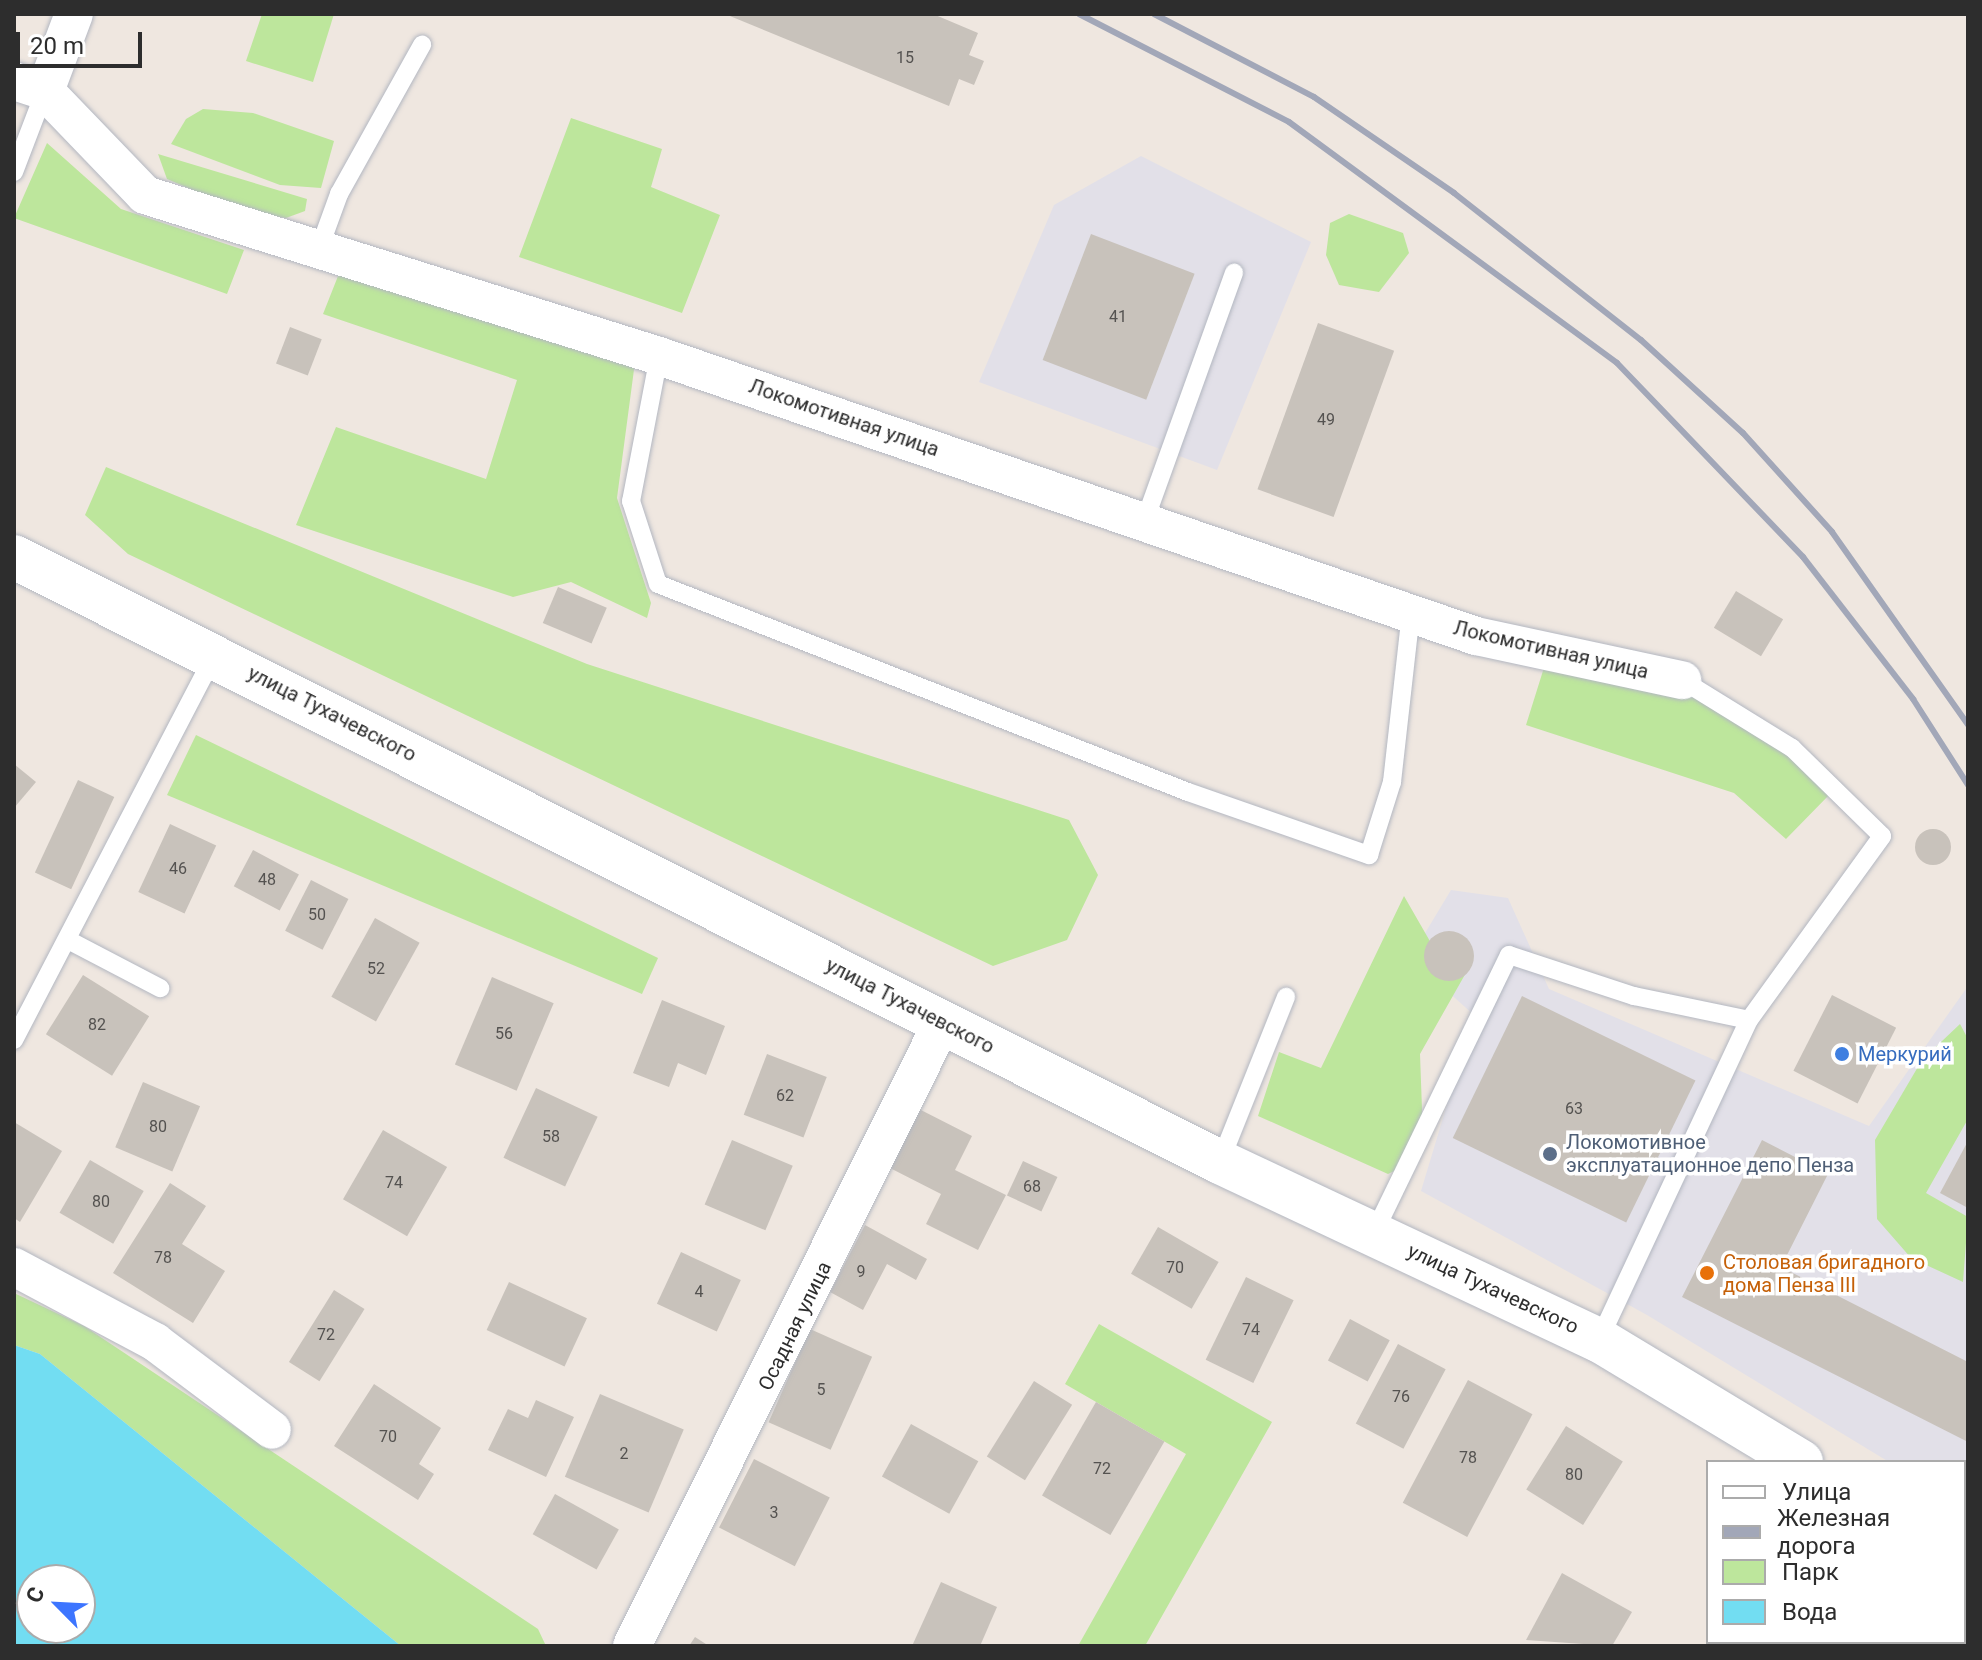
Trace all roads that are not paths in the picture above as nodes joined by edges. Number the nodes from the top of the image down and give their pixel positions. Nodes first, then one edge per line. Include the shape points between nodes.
1 (74, 14) edge
2 (422, 45) dead end
3 (29, 86) edge
4 (14, 172) edge
5 (319, 249) junction
6 (1234, 273) dead end
7 (659, 356) junction
8 (1145, 520) junction
9 (14, 557) edge
10 (1411, 613) junction
11 (215, 655) junction
12 (1682, 680) joint
13 (70, 941) junction
14 (160, 988) dead end
15 (1286, 997) dead end
16 (1749, 1020) junction
17 (942, 1023) junction
18 (14, 1040) edge
19 (1220, 1162) junction
20 (1374, 1233) junction
21 (14, 1267) edge
22 (1599, 1340) junction
23 (272, 1430) dead end
24 (1798, 1460) edge
25 (634, 1635) edge

1 - 3 street
2 - 5 lane via 339,194
3 - 4 lane
3 - 5 street, Локомотивная улица via 145,195
5 - 7 street, Локомотивная улица
6 - 8 lane
7 - 8 street, Локомотивная улица
7 - 10 lane via 631,501 658,584 1188,792 1369,855 1392,782
8 - 10 street, Локомотивная улица
9 - 11 main road, улица Тухачевского
10 - 12 street, Локомотивная улица via 1476,636
11 - 13 lane
11 - 17 main road, улица Тухачевского
12 - 16 lane via 1792,748 1882,836
13 - 14 lane
13 - 18 lane
15 - 19 lane
16 - 20 lane via 1634,996 1509,955
16 - 22 lane
17 - 19 main road, улица Тухачевского
17 - 25 street, Осадная улица via 734,1449
19 - 20 main road, улица Тухачевского
20 - 22 main road, улица Тухачевского
21 - 23 street via 155,1342
22 - 24 main road, улица Тухачевского

